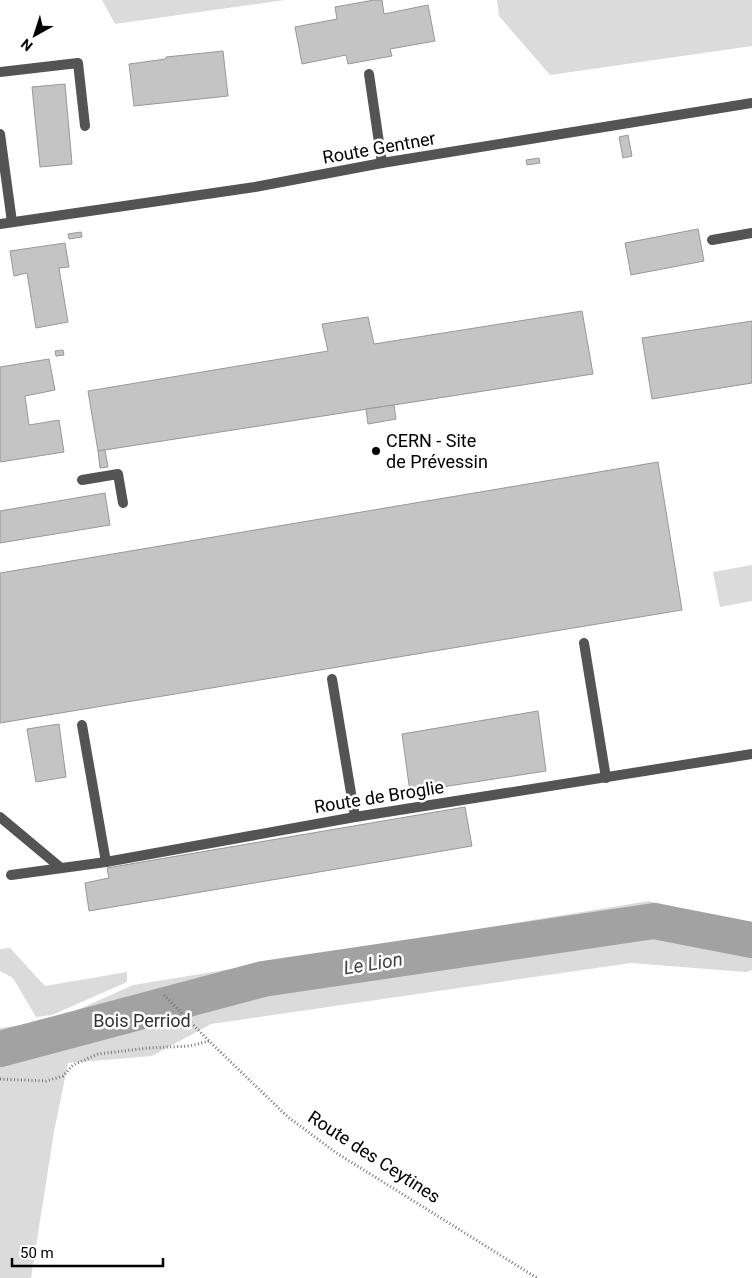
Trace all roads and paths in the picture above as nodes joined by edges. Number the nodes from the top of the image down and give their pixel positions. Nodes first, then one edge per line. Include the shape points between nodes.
1 (0, 72) edge
2 (369, 74) dead end
3 (752, 103) edge
4 (85, 126) dead end
5 (0, 134) edge
6 (382, 163) junction
7 (12, 222) junction
8 (0, 224) edge
9 (752, 233) edge
10 (712, 240) dead end
11 (82, 480) dead end
12 (123, 503) dead end
13 (584, 643) dead end
14 (332, 679) dead end
15 (82, 725) dead end
16 (752, 754) edge
17 (606, 778) junction
18 (0, 817) edge
19 (355, 817) junction
20 (106, 862) junction
21 (61, 868) junction
22 (11, 875) dead end
23 (164, 995) dead end
24 (209, 1041) junction
25 (0, 1079) edge
26 (537, 1278) edge

1 - 4 street via 78,63
2 - 6 street
3 - 6 street, Route Gentner
5 - 7 street
6 - 7 street, Route Gentner via 255,187
7 - 8 street, Route Gentner
9 - 10 street
11 - 12 street via 118,474
13 - 17 street
14 - 19 street
15 - 20 street
16 - 17 street, Route de Broglie
17 - 19 street, Route de Broglie
18 - 21 street
19 - 20 street, Route de Broglie
20 - 21 street, Route de Broglie
21 - 22 street, Route de Broglie
23 - 24 path, Route des Ceytines
24 - 25 path via 190,1046 98,1054 73,1065 63,1076 46,1081
24 - 26 path, Route des Ceytines via 288,1117 336,1152

